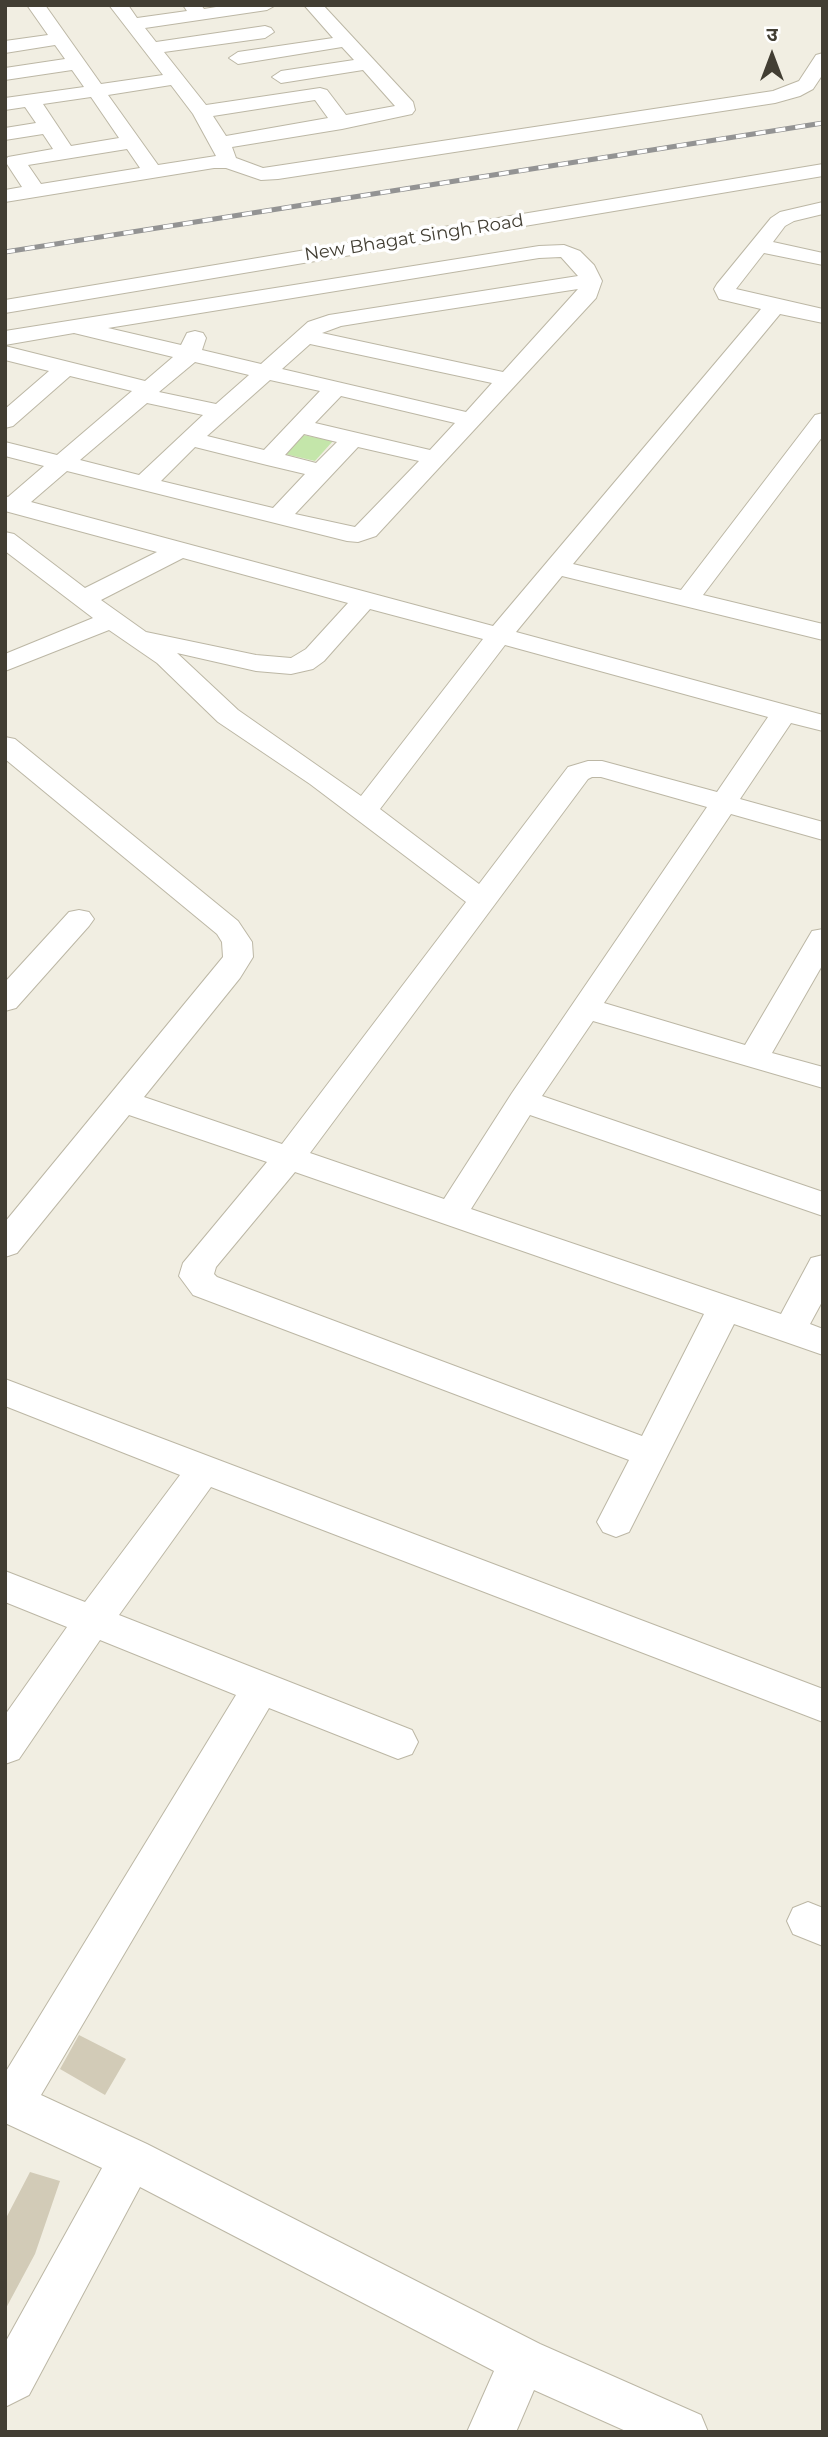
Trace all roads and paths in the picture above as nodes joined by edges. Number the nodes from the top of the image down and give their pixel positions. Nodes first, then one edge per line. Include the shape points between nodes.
1 (36, 5) edge
2 (118, 5) edge
3 (267, 5) edge
4 (313, 5) edge
5 (246, 8) junction
6 (195, 10) edge
7 (48, 23) junction
8 (133, 24) junction
9 (26, 25) dead end
10 (265, 32) junction
11 (222, 38) junction
12 (59, 39) junction
13 (348, 41) junction
14 (5, 47) edge
15 (153, 48) junction
16 (282, 51) junction
17 (238, 58) junction
18 (823, 60) edge
19 (78, 63) junction
20 (368, 64) junction
21 (251, 73) dead end
22 (5, 74) edge
23 (304, 74) junction
24 (176, 79) junction
25 (95, 90) junction
26 (320, 94) junction
27 (30, 100) junction
28 (271, 100) junction
29 (5, 104) edge
30 (201, 112) junction
31 (342, 123) junction
32 (48, 127) junction
33 (5, 134) edge
34 (133, 142) junction
35 (10, 153) edge
36 (66, 153) junction
37 (224, 153) junction
38 (823, 158) edge
39 (823, 170) edge
40 (153, 172) junction
41 (36, 192) junction
42 (5, 196) edge
43 (823, 208) edge
44 (760, 246) junction
45 (823, 259) edge
46 (173, 278) junction
47 (591, 281) junction
48 (5, 292) edge
49 (775, 306) junction
50 (5, 307) edge
51 (187, 309) junction
52 (823, 316) edge
53 (75, 327) junction
54 (304, 336) junction
55 (5, 338) edge
56 (5, 353) edge
57 (189, 355) junction
58 (65, 368) junction
59 (265, 372) junction
60 (508, 380) junction
61 (335, 389) junction
62 (146, 392) junction
63 (15, 401) edge
64 (220, 412) junction
65 (471, 420) junction
66 (823, 420) edge
67 (5, 421) edge
68 (299, 426) junction
69 (190, 439) junction
70 (353, 439) junction
71 (5, 449) edge
72 (269, 458) junction
73 (436, 458) junction
74 (61, 464) junction
75 (321, 471) junction
76 (145, 483) junction
77 (9, 504) edge
78 (278, 517) junction
79 (5, 538) edge
80 (180, 550) junction
81 (556, 567) junction
82 (83, 599) junction
83 (687, 599) junction
84 (364, 600) junction
85 (111, 620) junction
86 (820, 627) edge
87 (499, 636) junction
88 (139, 637) junction
89 (5, 663) edge
90 (785, 712) junction
91 (823, 723) edge
92 (5, 745) edge
93 (723, 804) junction
94 (364, 811) junction
95 (823, 831) edge
96 (482, 901) junction
97 (79, 919) dead end
98 (823, 938) edge
99 (5, 1001) edge
100 (585, 1008) junction
101 (753, 1058) junction
102 (823, 1078) edge
103 (123, 1101) junction
104 (523, 1101) junction
105 (289, 1157) junction
106 (823, 1204) edge
107 (18, 1208) edge
108 (452, 1214) junction
109 (5, 1245) edge
110 (823, 1267) edge
111 (724, 1309) junction
112 (790, 1331) junction
113 (823, 1342) edge
114 (5, 1392) edge
115 (651, 1454) junction
116 (204, 1469) junction
117 (616, 1522) dead end
118 (5, 1586) edge
119 (92, 1622) junction
120 (261, 1687) junction
121 (823, 1706) edge
122 (398, 1742) dead end
123 (5, 1747) edge
124 (8, 2102) edge
125 (131, 2159) junction
126 (523, 2361) junction
127 (5, 2383) edge
128 (492, 2432) edge
129 (684, 2432) edge

1 - 7 street
2 - 8 street
3 - 5 street
4 - 13 street
5 - 6 street
5 - 10 street
6 - 8 street
7 - 9 street
7 - 12 street
8 - 15 street
10 - 11 street
10 - 16 street
11 - 15 street
11 - 17 street
12 - 14 street
12 - 19 street
13 - 16 street
13 - 20 street
15 - 24 street
16 - 17 street
17 - 21 street
18 - 37 street via 806,85 775,97 278,173 249,171
19 - 22 street
19 - 25 street
20 - 23 street
20 - 31 street via 405,110
23 - 26 street
23 - 28 street via 257,81
24 - 25 street
24 - 30 street
25 - 27 street
25 - 34 street
26 - 28 street
26 - 31 street
27 - 29 street
27 - 32 street
28 - 30 street
30 - 37 street
31 - 37 street
32 - 33 street
32 - 36 street
34 - 36 street
34 - 40 street
35 - 36 street
35 - 41 street
37 - 40 street
38 - 48 street, New Bhagat Singh Road
39 - 46 street, New Bhagat Singh Road
40 - 41 street
41 - 42 street
43 - 44 street via 787,216
44 - 45 street
44 - 49 street via 725,289 733,297
46 - 50 street, New Bhagat Singh Road
46 - 51 street
47 - 51 street via 573,255 551,251
47 - 54 street via 337,320
47 - 60 street via 588,293
49 - 52 street
49 - 81 street
51 - 53 street
51 - 57 street via 195,340
53 - 55 street
53 - 57 street
54 - 59 street
54 - 60 street
56 - 58 street
57 - 59 street
57 - 62 street
58 - 62 street
58 - 63 street
59 - 61 street
59 - 64 street
60 - 65 street
61 - 65 street
61 - 68 street
62 - 64 street
62 - 74 street
63 - 67 street
64 - 69 street
65 - 73 street
66 - 83 street
68 - 70 street
68 - 72 street
69 - 72 street
69 - 76 street
70 - 73 street
70 - 75 street
71 - 74 street
72 - 75 street
73 - 78 street via 367,531 347,534
74 - 76 street
74 - 77 street
75 - 78 street
76 - 78 street
77 - 80 street
79 - 82 street
80 - 82 street
80 - 84 street
81 - 83 street
81 - 87 street
82 - 85 street
83 - 86 street
84 - 87 street
84 - 88 street via 316,655 291,666 256,663
85 - 88 street
85 - 89 street
87 - 90 street
87 - 94 street
88 - 94 street via 228,716
90 - 91 street
90 - 93 street
92 - 103 street via 228,928 237,942 237,957 229,971
93 - 95 street
93 - 96 street via 602,769 578,773
93 - 100 street
94 - 96 street
96 - 105 street
97 - 99 street
98 - 101 street
100 - 101 street
100 - 104 street
101 - 102 street
103 - 105 street
103 - 107 street
104 - 106 street
104 - 108 street
105 - 108 street
105 - 115 street via 200,1263 196,1276 205,1286
107 - 109 street
108 - 111 street
110 - 112 street
111 - 112 street
111 - 115 street
112 - 113 street
114 - 116 street
115 - 117 street
116 - 119 street
116 - 121 street
118 - 119 street
119 - 120 street
119 - 123 street
120 - 122 street
120 - 124 street
124 - 125 street
125 - 126 street
125 - 127 street via 12,2378
126 - 128 street
126 - 129 street

